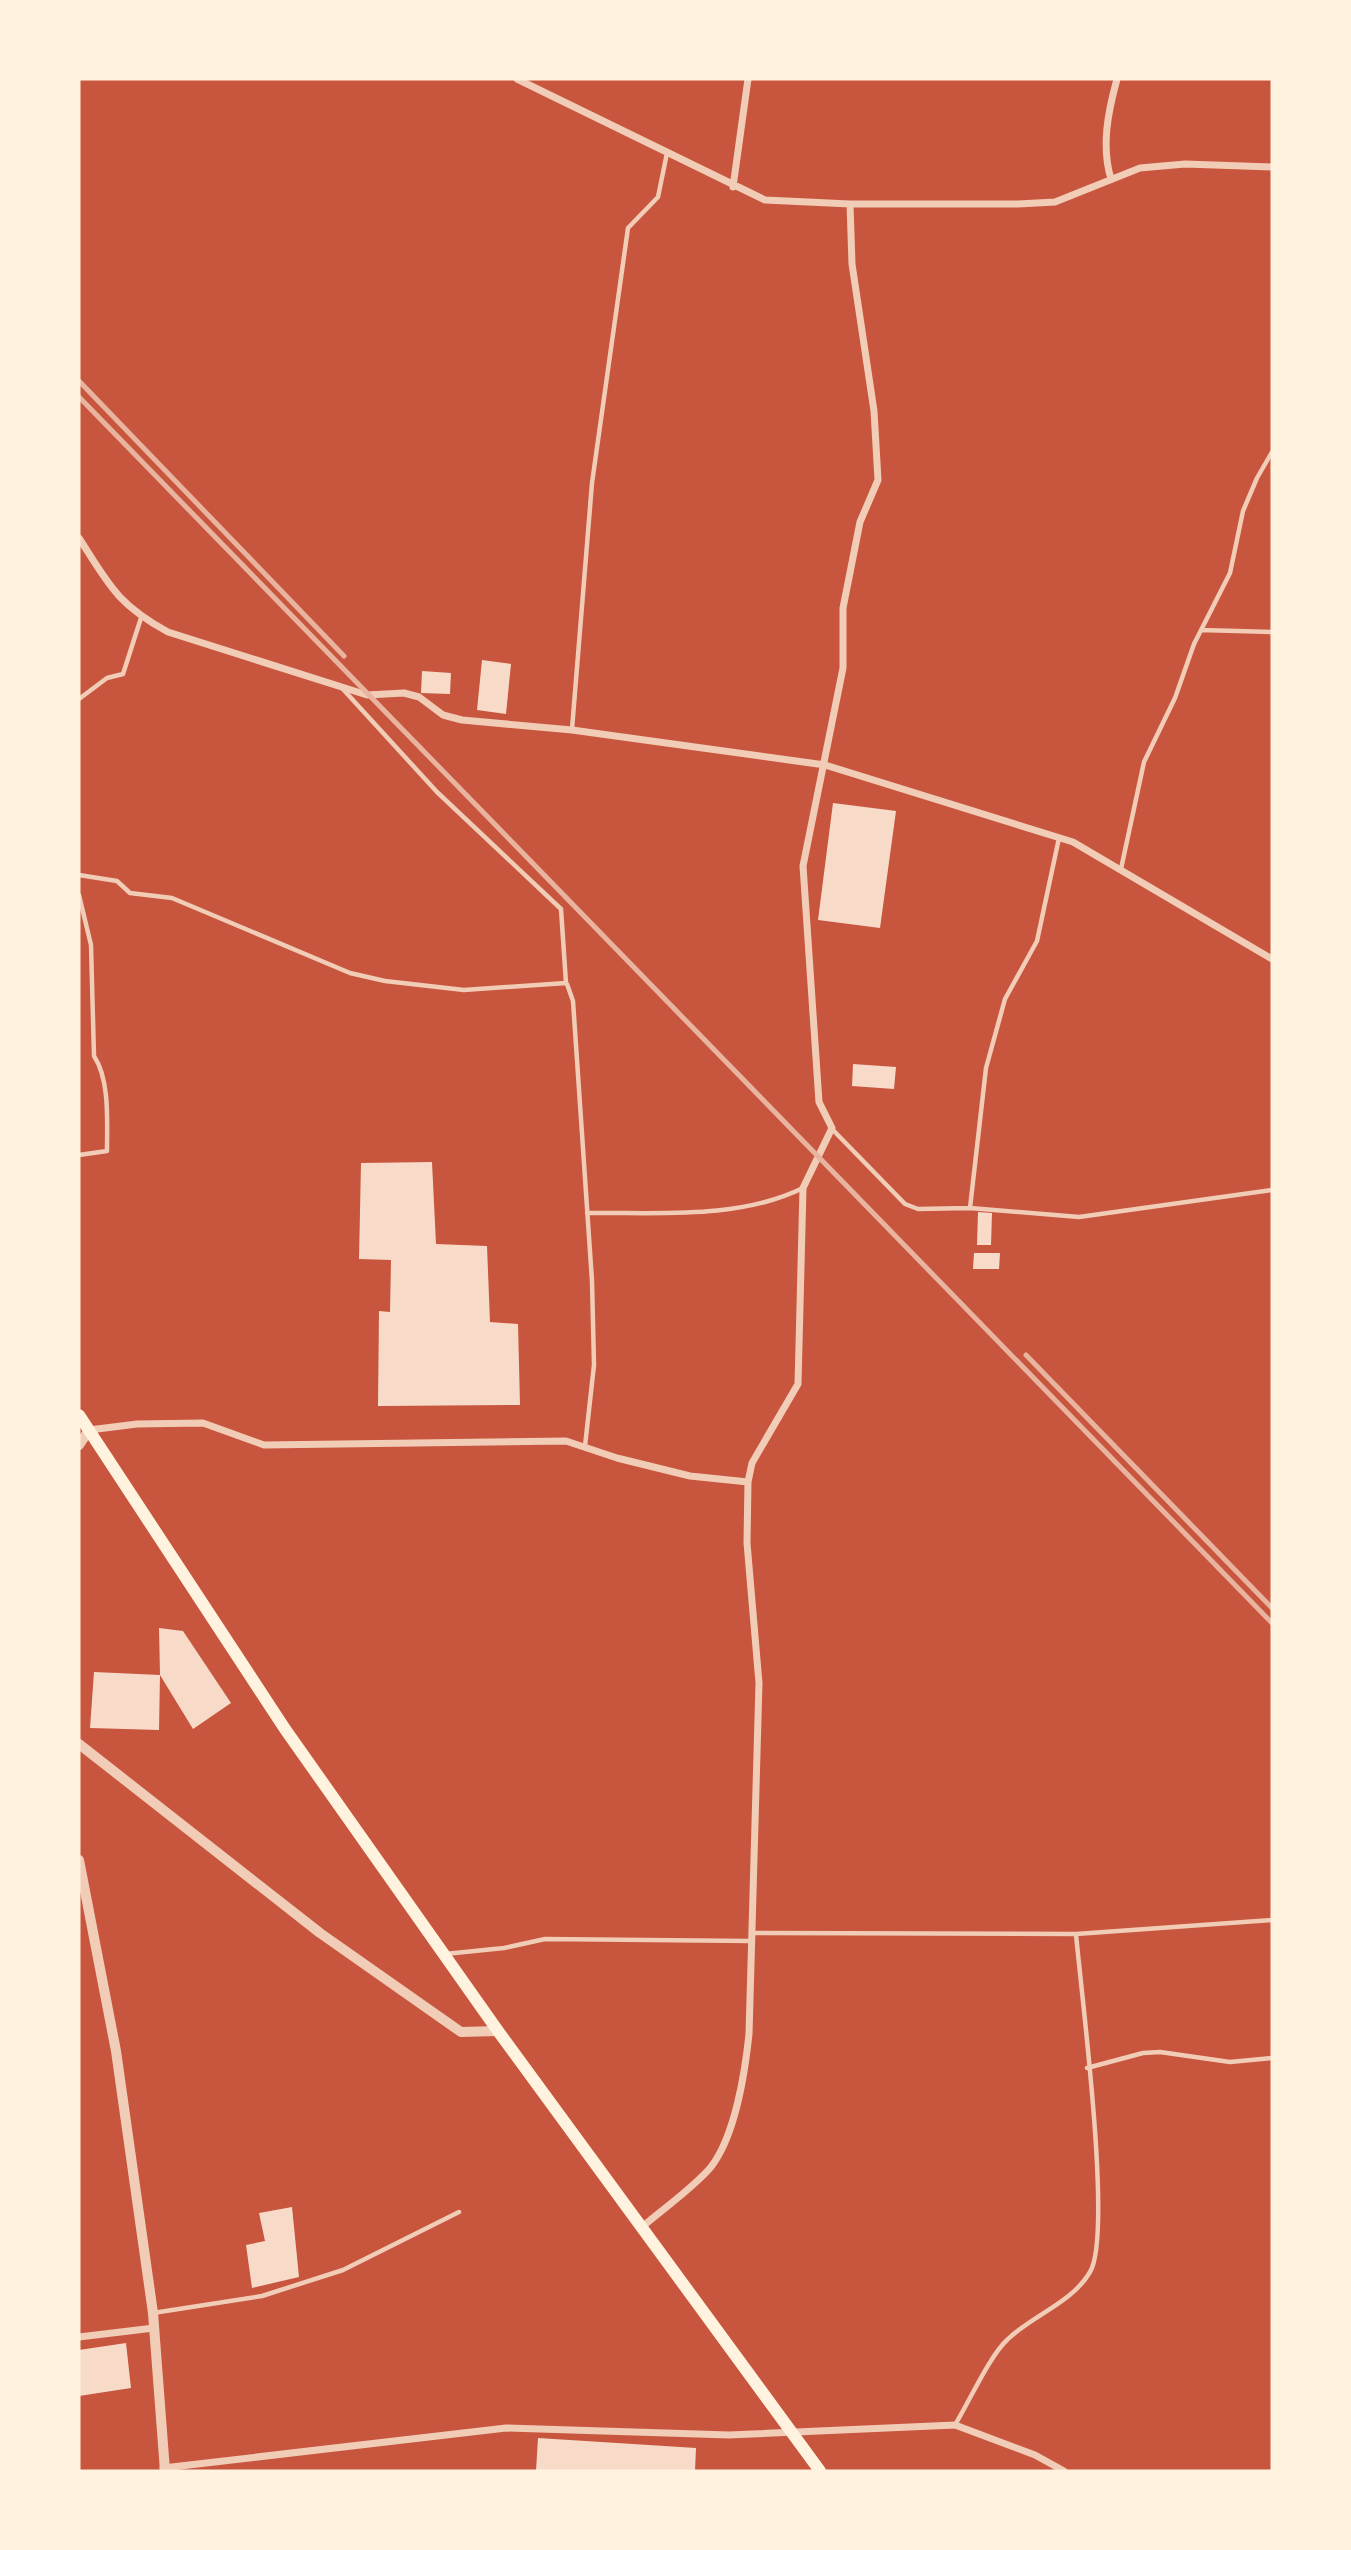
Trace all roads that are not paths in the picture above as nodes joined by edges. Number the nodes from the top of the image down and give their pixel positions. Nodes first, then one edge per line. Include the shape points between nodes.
1 (517, 79) edge
2 (748, 79) edge
3 (1116, 79) edge
4 (667, 153) junction
5 (1272, 167) edge
6 (1111, 179) junction
7 (733, 187) junction
8 (850, 204) junction
9 (1272, 452) edge
10 (79, 538) edge
11 (141, 618) junction
12 (1201, 630) junction
13 (1272, 632) edge
14 (340, 687) junction
15 (79, 699) edge
16 (572, 730) junction
17 (825, 765) junction
18 (1059, 838) junction
19 (1121, 870) junction
20 (79, 875) edge
21 (79, 895) edge
22 (1272, 959) edge
23 (566, 984) junction
24 (832, 1128) junction
25 (79, 1155) edge
26 (803, 1188) junction
27 (1272, 1191) edge
28 (970, 1208) junction
29 (587, 1213) junction
30 (79, 1415) edge
31 (89, 1430) junction
32 (79, 1445) edge
33 (585, 1446) junction
34 (748, 1482) junction
35 (79, 1744) edge
36 (79, 1860) edge
37 (1272, 1920) edge
38 (1076, 1934) junction
39 (751, 1937) junction
40 (444, 1954) junction
41 (498, 2031) junction
42 (1272, 2058) edge
43 (1087, 2068) junction
44 (459, 2212) dead end
45 (642, 2227) junction
46 (153, 2313) junction
47 (154, 2328) junction
48 (79, 2337) edge
49 (956, 2425) junction
50 (792, 2432) junction
51 (163, 2470) edge
52 (820, 2471) edge
53 (1064, 2471) edge

1 - 4 street
2 - 7 street
3 - 6 street via 1108,110 1105,160
4 - 7 street
4 - 16 lane via 658,197 628,228 592,483
5 - 6 street via 1185,164 1140,168
6 - 8 street via 1055,202
7 - 8 street via 765,200
8 - 17 street via 852,264 874,411 878,480 860,522 843,608 843,668
9 - 12 lane via 1243,512 1230,573
10 - 11 street via 118,598
11 - 14 street via 168,632
11 - 15 lane via 123,674 107,678
12 - 13 lane
12 - 19 lane via 1144,762
14 - 16 street via 367,695 419,697 443,715 462,720
14 - 23 lane via 437,792 561,909
16 - 17 street
17 - 18 street
17 - 24 street via 803,866 819,1102
18 - 19 street
18 - 28 lane via 1037,941 1005,999 986,1068
19 - 22 street
20 - 23 lane via 117,881 130,893 172,898 350,973 385,981 464,990
21 - 25 lane via 91,945 94,1056 102,1067 107,1128 107,1151
23 - 29 lane via 573,1001
24 - 26 street
24 - 28 lane via 905,1204 918,1209
26 - 29 lane via 780,1199 710,1211
26 - 34 street via 798,1384 752,1463
27 - 28 lane via 1079,1217
29 - 33 lane via 594,1366
30 - 31 main road
31 - 32 street
31 - 33 street via 203,1423 264,1445 566,1441
31 - 40 main road via 285,1729
33 - 34 street via 690,1476
34 - 39 street via 747,1543 759,1683
35 - 41 street via 320,1933 461,2032
36 - 46 street via 116,2051
37 - 38 lane
38 - 39 lane
38 - 43 lane
39 - 40 lane via 545,1939
39 - 45 street via 746,2061 724,2146 709,2169
40 - 41 main road
41 - 45 main road
42 - 43 lane via 1230,2062 1160,2052
43 - 49 lane via 1098,2190 1092,2270 1057,2304 1005,2341
44 - 46 lane via 344,2270 262,2295
45 - 50 main road
46 - 47 street
47 - 48 street
47 - 51 street
49 - 50 street
49 - 53 street
50 - 51 street via 729,2435 506,2428
50 - 52 main road

